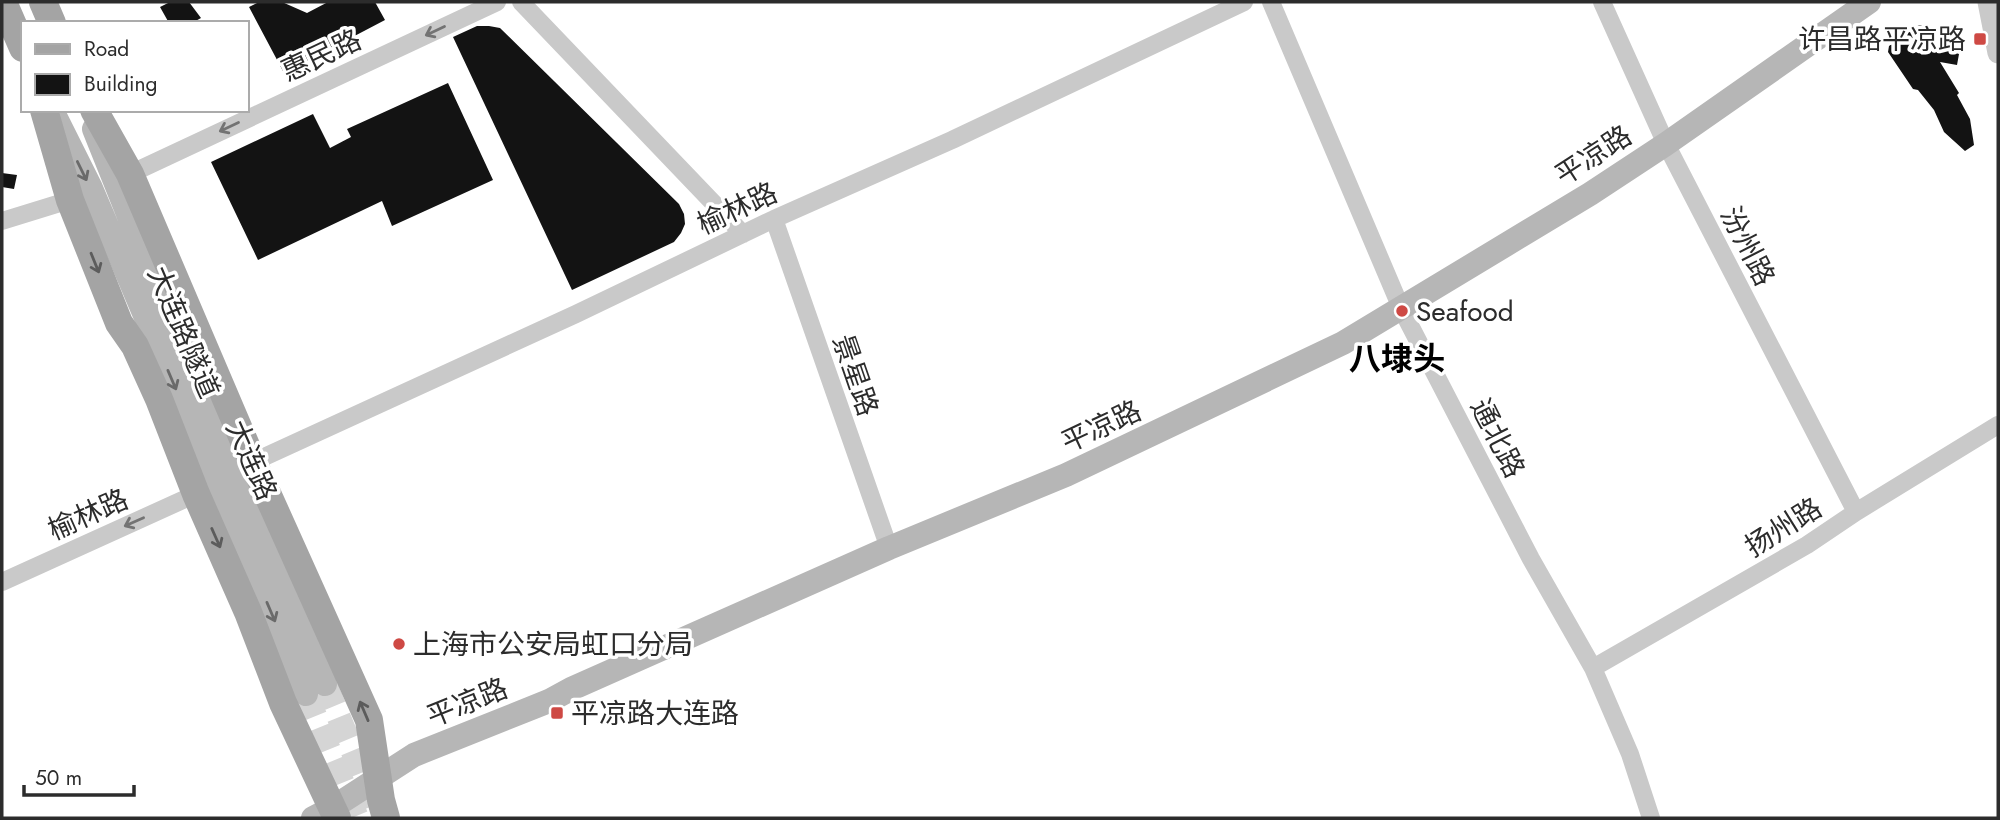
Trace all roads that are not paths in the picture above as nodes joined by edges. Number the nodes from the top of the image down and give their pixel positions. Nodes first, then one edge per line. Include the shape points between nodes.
1 (3, 2) edge
2 (43, 2) edge
3 (497, 2) edge
4 (521, 2) edge
5 (1244, 2) edge
6 (1271, 2) edge
7 (1602, 2) edge
8 (1869, 2) edge
9 (1988, 2) edge
10 (51, 21) edge
11 (21, 43) edge
12 (1998, 53) edge
13 (45, 112) edge
14 (53, 112) edge
15 (88, 112) edge
16 (95, 112) edge
17 (1666, 144) junction
18 (130, 174) junction
19 (69, 200) junction
20 (774, 219) junction
21 (2, 221) edge
22 (743, 234) junction
23 (1401, 308) junction
24 (1998, 425) edge
25 (253, 462) junction
26 (196, 494) junction
27 (1856, 512) junction
28 (889, 548) junction
29 (2, 582) edge
30 (1593, 668) junction
31 (377, 778) junction
32 (327, 815) edge
33 (386, 818) edge
34 (1651, 818) edge

1 - 11 main road
2 - 10 main road
3 -> 18 street, 惠民路
4 - 22 street
5 - 20 street, 榆林路
6 - 23 street, 通北路
7 - 17 street, 汾州路
8 - 17 main road, 平凉路
9 - 12 street
13 - 19 main road
14 -> 15 main road, 大连路隧道 via 316,689
16 - 18 main road, 大连路
17 - 23 main road, 平凉路
17 - 27 street, 汾州路
18 - 25 main road, 大连路
19 - 21 street
19 -> 26 main road via 119,323 159,399
20 - 22 street, 榆林路
20 - 28 street, 景星路
22 - 25 street, 榆林路
23 - 28 main road, 平凉路 via 1343,343 1126,447
23 - 30 street, 通北路
24 - 27 street, 扬州路
31 -> 25 main road, 大连路 via 369,720
26 -> 29 street, 榆林路
26 -> 32 main road via 248,612
27 - 30 street, 扬州路
28 - 31 main road, 平凉路 via 549,701 414,755
30 - 34 street, 通北路
31 - 32 main road, 平凉路
31 - 33 main road, 大连路

